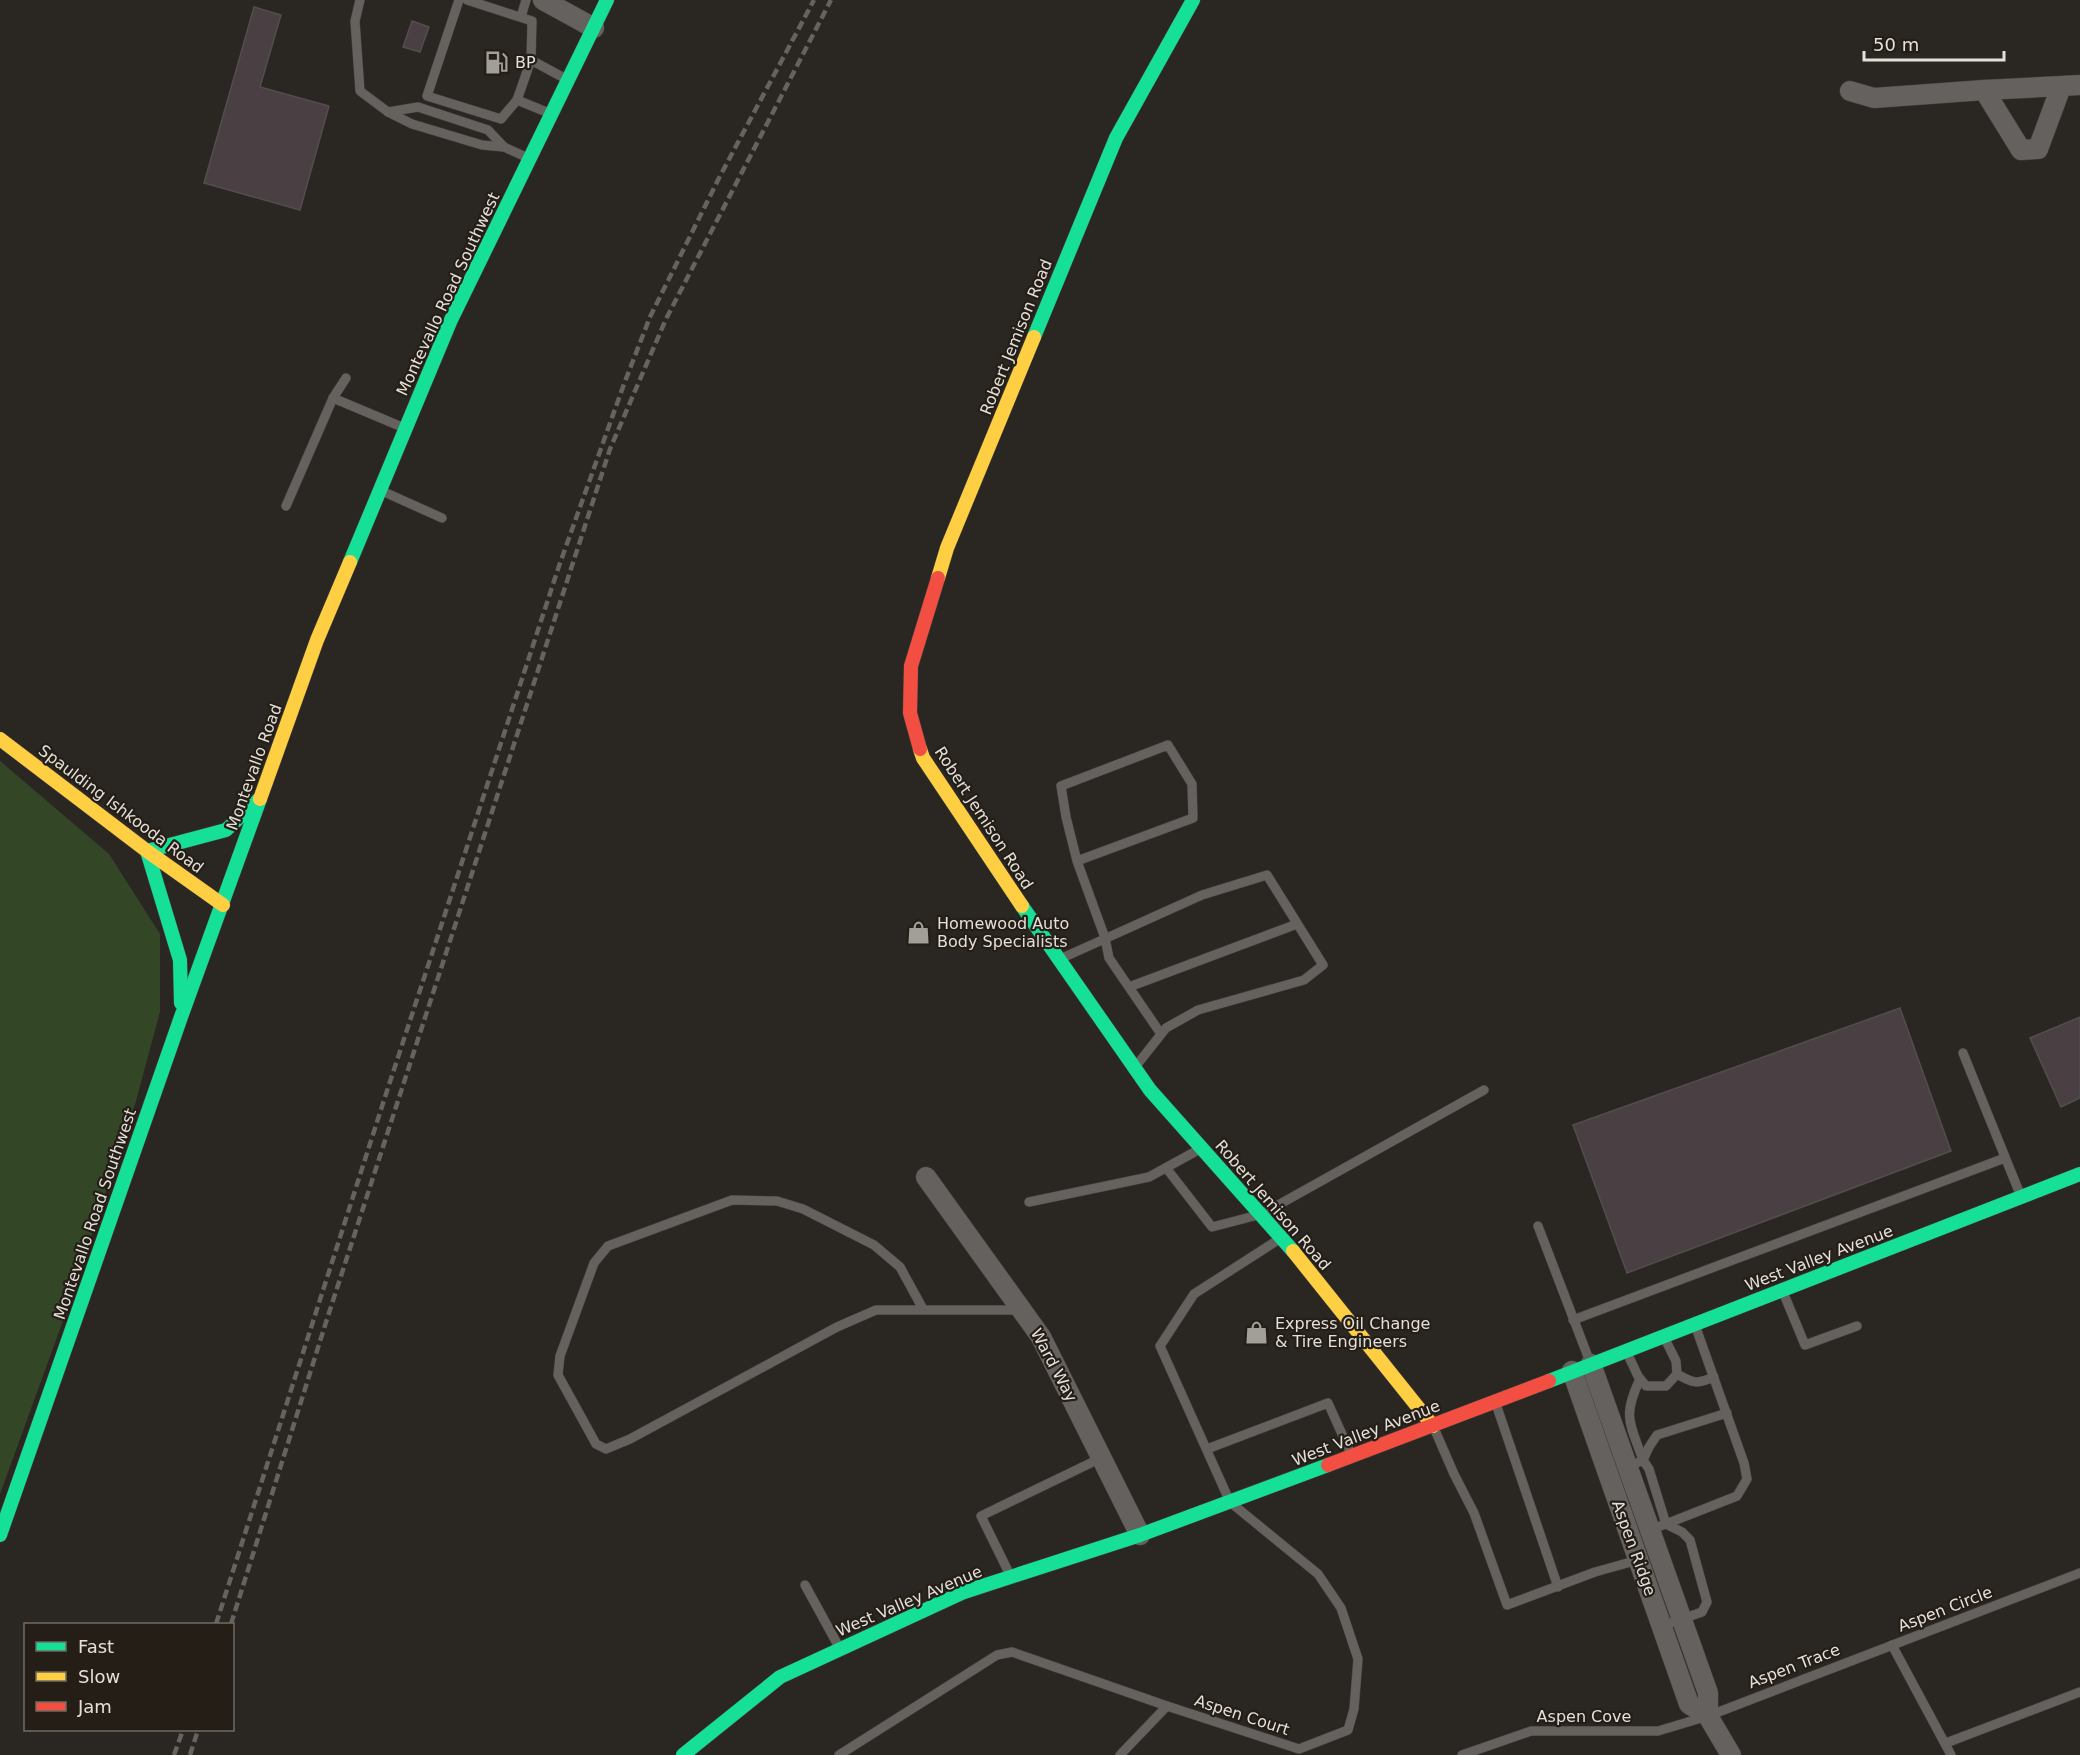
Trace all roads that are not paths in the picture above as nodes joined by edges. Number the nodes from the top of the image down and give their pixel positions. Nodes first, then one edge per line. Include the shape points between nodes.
1 (360, 0) edge
2 (459, 0) edge
3 (467, 0) edge
4 (526, 0) edge
5 (543, 0) edge
6 (607, 0) edge
7 (1193, 0) edge
8 (521, 17) junction
9 (594, 27) junction
10 (531, 60) junction
11 (568, 80) junction
12 (2071, 86) edge
13 (1984, 90) junction
14 (1850, 91) dead end
15 (517, 100) junction
16 (388, 112) junction
17 (551, 114) junction
18 (504, 147) junction
19 (529, 159) junction
20 (346, 378) dead end
21 (333, 398) junction
22 (405, 428) junction
23 (380, 490) junction
24 (286, 506) dead end
25 (442, 518) dead end
26 (317, 640) joint
27 (0, 739) edge
28 (261, 797) junction
29 (147, 851) junction
30 (1077, 861) junction
31 (223, 904) junction
32 (1297, 924) junction
33 (1105, 938) junction
34 (1058, 960) junction
35 (1129, 987) junction
36 (181, 1017) junction
37 (1161, 1034) junction
38 (1964, 1053) dead end
39 (1134, 1068) junction
40 (1484, 1090) dead end
41 (1202, 1148) junction
42 (2005, 1158) junction
43 (1167, 1168) junction
44 (2080, 1174) edge
45 (926, 1177) dead end
46 (2021, 1196) junction
47 (1029, 1202) dead end
48 (1262, 1214) junction
49 (1538, 1226) dead end
50 (1282, 1237) junction
51 (1782, 1290) junction
52 (923, 1310) junction
53 (1022, 1310) junction
54 (1573, 1320) junction
55 (1695, 1324) junction
56 (1857, 1326) dead end
57 (1663, 1336) junction
58 (1626, 1350) junction
59 (1591, 1364) junction
60 (1572, 1371) junction
61 (1677, 1374) junction
62 (1714, 1377) junction
63 (1640, 1379) junction
64 (1495, 1401) junction
65 (1727, 1413) junction
66 (1433, 1426) junction
67 (1207, 1449) junction
68 (1352, 1456) junction
69 (1101, 1458) junction
70 (1636, 1463) junction
71 (1230, 1502) junction
72 (1658, 1527) junction
73 (0, 1534) edge
74 (1140, 1535) junction
75 (1630, 1537) junction
76 (1658, 1553) junction
77 (1638, 1560) junction
78 (2080, 1573) edge
79 (1011, 1577) junction
80 (805, 1585) dead end
81 (1558, 1587) junction
82 (1682, 1620) junction
83 (1662, 1626) junction
84 (1892, 1645) junction
85 (840, 1649) junction
86 (1694, 1654) junction
87 (1674, 1660) junction
88 (2080, 1692) edge
89 (1167, 1706) junction
90 (1708, 1716) junction
91 (1946, 1743) junction
92 (683, 1755) edge
93 (839, 1755) edge
94 (1120, 1755) edge
95 (1462, 1755) edge
96 (1731, 1755) edge
97 (1951, 1755) edge

1 - 16 lane via 355,21 360,91
2 - 15 lane via 428,96 501,119
3 - 8 lane
4 - 8 lane
5 - 9 street
6 - 9 street, Montevallo Road Southwest
7 - 34 street, Robert Jemison Road via 1116,138 947,548 911,666 910,713 923,758
8 - 10 lane via 532,21
9 - 11 street, Montevallo Road Southwest
10 - 11 lane
10 - 15 lane
11 - 17 street, Montevallo Road Southwest
12 - 13 street
12 - 13 street via 2038,149 2021,150
13 - 14 street via 1874,98
15 - 17 lane
16 - 18 lane via 412,124
16 - 18 lane via 418,107 488,130
17 - 19 street, Montevallo Road Southwest
18 - 19 lane
19 - 22 street, Montevallo Road Southwest via 450,322
20 - 21 lane
21 - 22 lane
21 - 24 lane
22 - 23 street, Montevallo Road Southwest
23 - 25 lane
23 - 26 street, Montevallo Road Southwest
26 - 28 street, Montevallo Road
27 - 29 street, Spaulding Ishkooda Road
28 - 29 street via 226,830
28 - 31 street, Montevallo Road
29 - 31 street, Spaulding Ishkooda Road
29 - 36 street via 180,960
30 - 30 lane via 1193,818 1192,784 1168,745 1061,786
30 - 33 lane
31 - 36 street, Montevallo Road Southwest
32 - 33 lane via 1267,876 1202,895
32 - 35 lane
32 - 37 lane via 1323,965 1304,980 1198,1010
33 - 34 lane
33 - 35 lane via 1109,958
34 - 39 street, Robert Jemison Road
35 - 37 lane
36 - 73 street, Montevallo Road Southwest
37 - 39 lane
38 - 42 lane
39 - 41 street, Robert Jemison Road
40 - 48 lane
41 - 43 lane
41 - 48 street, Robert Jemison Road
42 - 46 lane
42 - 54 lane
43 - 47 lane via 1149,1177
43 - 48 lane via 1212,1227
44 - 46 street, West Valley Avenue
45 - 53 street, Ward Way
46 - 51 street, West Valley Avenue
48 - 50 street, Robert Jemison Road
49 - 54 lane
50 - 66 street, Robert Jemison Road
50 - 67 lane via 1194,1294 1160,1346
51 - 55 street, West Valley Avenue
51 - 56 lane via 1805,1345
52 - 52 lane via 876,1310 606,1449 596,1444 558,1376 560,1356 594,1263 608,1246 732,1200 777,1201 794,1206 874,1245 900,1267
52 - 53 lane
53 - 69 street, Ward Way via 1041,1337
54 - 59 lane
55 - 57 street, West Valley Avenue
55 - 62 lane
57 - 58 street, West Valley Avenue
57 - 61 lane via 1676,1361
58 - 59 street, West Valley Avenue
58 - 63 lane
59 - 60 street, West Valley Avenue
59 - 70 street, Aspen Ridge
60 - 64 street, West Valley Avenue
60 - 75 street, Aspen Ridge
61 - 62 lane via 1699,1383
61 - 63 lane via 1666,1386 1646,1386
62 - 65 lane
63 - 70 lane via 1628,1417
64 - 66 street, West Valley Avenue
64 - 81 lane
65 - 70 lane via 1657,1435
65 - 72 lane via 1747,1479 1737,1496
66 - 68 street, West Valley Avenue
66 - 81 lane via 1474,1514 1507,1605
67 - 68 lane via 1328,1403
67 - 71 lane
68 - 71 street, West Valley Avenue
69 - 74 street, Ward Way
69 - 79 lane via 981,1516
70 - 72 street, Aspen Ridge
71 - 74 street, West Valley Avenue
71 - 89 lane, Aspen Court via 1318,1574 1341,1608 1358,1659 1354,1709 1348,1730 1299,1749
72 - 75 lane
72 - 76 street, Aspen Ridge
72 - 82 lane via 1682,1532 1690,1540 1704,1585 1707,1602 1702,1612
74 - 79 street, West Valley Avenue
75 - 77 street, Aspen Ridge
76 - 77 street
76 - 82 street, Aspen Ridge
77 - 81 lane
77 - 83 street, Aspen Ridge
78 - 84 lane, Aspen Circle
79 - 85 street, West Valley Avenue via 964,1592
80 - 85 lane
82 - 83 lane
82 - 86 street, Aspen Ridge
83 - 87 street, Aspen Ridge
84 - 90 lane, Aspen Trace
84 - 91 lane, Aspen Circle
85 - 92 street, West Valley Avenue via 780,1677
86 - 87 street
86 - 90 street, Aspen Ridge via 1708,1693
87 - 90 street, Aspen Ridge via 1689,1704
88 - 91 lane
89 - 93 lane, Aspen Court via 1012,1652 997,1655
89 - 94 lane
90 - 95 lane, Aspen Cove via 1658,1731 1531,1731
90 - 96 street, Aspen Ridge
91 - 97 lane, Aspen Circle

